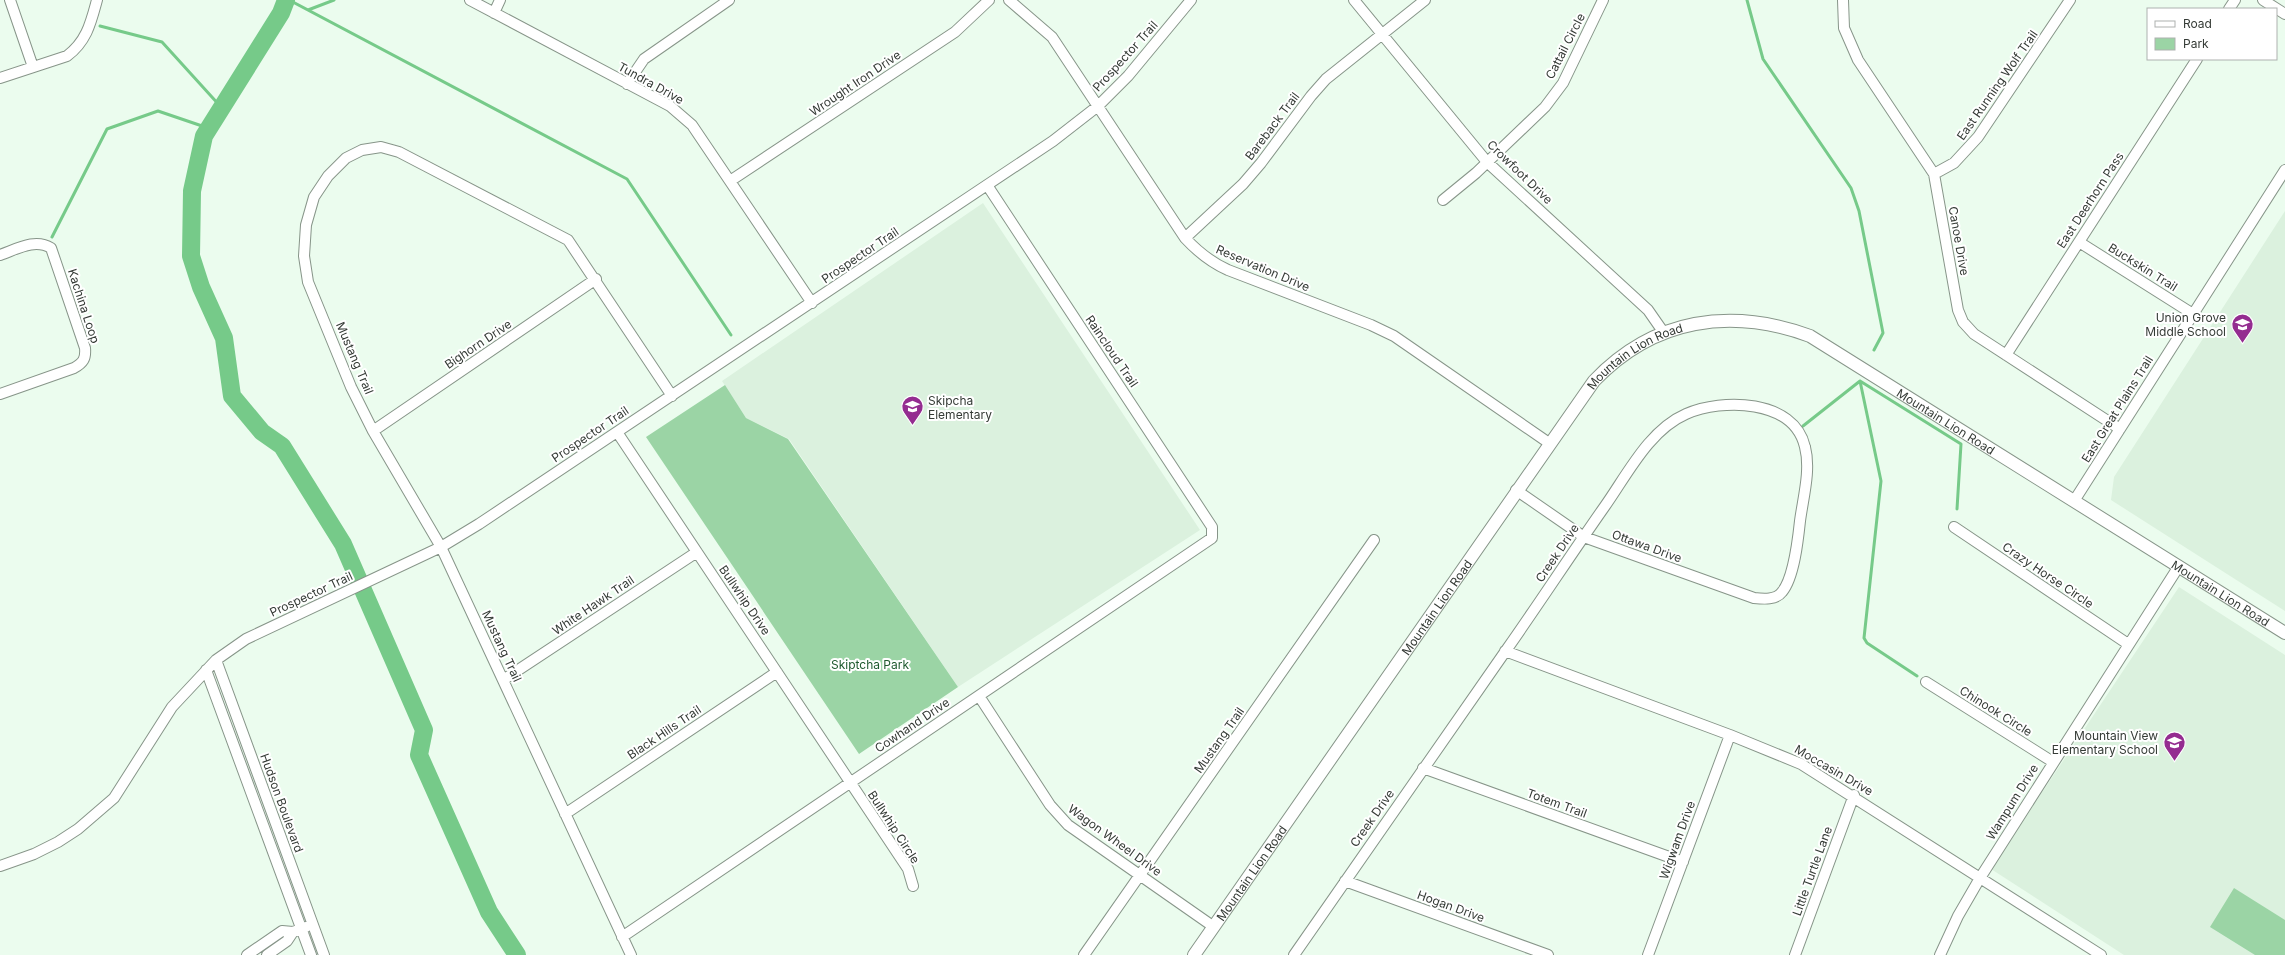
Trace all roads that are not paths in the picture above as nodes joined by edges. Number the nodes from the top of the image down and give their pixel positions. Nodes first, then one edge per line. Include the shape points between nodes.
1 (10, 0) edge
2 (97, 0) edge
3 (470, 0) edge
4 (500, 0) edge
5 (729, 0) edge
6 (989, 0) edge
7 (1009, 0) edge
8 (1191, 0) edge
9 (1354, 0) edge
10 (1425, 0) edge
11 (1602, 0) edge
12 (1843, 0) edge
13 (2070, 0) edge
14 (2263, 0) edge
15 (2276, 8) edge
16 (494, 13) junction
17 (1382, 33) junction
18 (2196, 60) edge
19 (33, 67) junction
20 (0, 78) edge
21 (627, 84) junction
22 (1098, 106) junction
23 (1487, 162) junction
24 (2285, 170) edge
25 (1934, 174) junction
26 (730, 181) junction
27 (987, 185) junction
28 (1443, 200) dead end
29 (1185, 238) junction
30 (2079, 242) junction
31 (0, 255) edge
32 (596, 280) junction
33 (812, 303) junction
34 (2193, 314) junction
35 (1664, 333) junction
36 (2006, 355) junction
37 (0, 394) edge
38 (672, 396) junction
39 (2120, 429) junction
40 (374, 431) junction
41 (617, 432) junction
42 (1549, 443) junction
43 (1516, 490) junction
44 (2074, 501) junction
45 (1954, 527) dead end
46 (1213, 533) joint
47 (1584, 537) junction
48 (1374, 540) dead end
49 (441, 547) junction
50 (697, 552) junction
51 (2180, 566) junction
52 (1781, 595) joint
53 (2285, 634) edge
54 (2128, 644) junction
55 (1506, 651) junction
56 (216, 660) junction
57 (206, 670) junction
58 (777, 672) junction
59 (503, 680) junction
60 (1926, 682) dead end
61 (978, 696) junction
62 (1730, 735) junction
63 (2053, 762) junction
64 (1423, 768) junction
65 (851, 783) junction
66 (1854, 795) junction
67 (565, 814) junction
68 (1683, 862) junction
69 (0, 866) edge
70 (1141, 875) junction
71 (1980, 878) junction
72 (1345, 881) junction
73 (913, 886) dead end
74 (313, 924) junction
75 (1214, 927) junction
76 (297, 930) junction
77 (622, 936) junction
78 (246, 955) edge
79 (267, 955) edge
80 (311, 955) edge
81 (324, 955) edge
82 (631, 955) edge
83 (1084, 955) edge
84 (1194, 955) edge
85 (1294, 955) edge
86 (1548, 955) edge
87 (1648, 955) edge
88 (1795, 955) edge
89 (1940, 955) edge
90 (2101, 955) edge

1 - 19 street
2 - 19 street via 85,38 76,49 67,56
3 - 16 street, Tundra Drive
4 - 16 street
5 - 21 street via 644,59
6 - 26 street, Wrought Iron Drive via 955,32
7 - 22 street, Reservation Drive via 1052,38
8 - 22 street, Prospector Trail via 1148,54
9 - 17 street, Crowfoot Drive
10 - 17 street, Bareback Trail
11 - 23 street, Cattail Circle via 1563,83 1545,106
12 - 25 street, Canoe Drive via 1844,28 1858,60
13 - 25 street, East Running Wolf Trail via 1978,137 1954,163
14 - 15 street
16 - 21 street, Tundra Drive
17 - 23 street, Crowfoot Drive
17 - 29 street, Bareback Trail via 1326,79 1261,163
18 - 30 street, East Deerhorn Pass
19 - 20 street
21 - 26 street, Tundra Drive via 681,114 692,125
22 - 27 street, Prospector Trail via 1053,141
22 - 29 street, Reservation Drive
23 - 28 street, Cattail Circle
23 - 35 street, Crowfoot Drive via 1648,310
24 - 34 street, East Great Plains Trail
25 - 36 street, Canoe Drive via 1958,310 1963,322 1974,334
26 - 33 street, Tundra Drive
27 - 33 street, Prospector Trail
27 - 46 street, Raincloud Trail via 1212,527
29 - 42 street, Reservation Drive via 1214,265 1394,336
30 - 34 street, Buckskin Trail
30 - 36 street, East Deerhorn Pass
31 - 37 street, Kachina Loop via 32,244 43,243 51,248 86,356 82,363 74,368
32 - 38 street, Mustang Trail
32 - 40 street, Bighorn Drive
32 - 40 street, Mustang Trail via 568,240 399,152 381,148 362,150 346,158 328,176 314,198 306,225 304,256 308,282 351,387
33 - 38 street, Prospector Trail
34 - 39 street, East Great Plains Trail
35 - 42 street, Mountain Lion Road via 1641,343 1606,368
35 - 44 street, Mountain Lion Road via 1707,321 1735,320 1761,321 1810,336
36 - 39 street, Canoe Drive
38 - 41 street, Prospector Trail
39 - 44 street, East Great Plains Trail
40 - 49 street, Mustang Trail
41 - 49 street, Prospector Trail
41 - 50 street, Bullwhip Drive
42 - 43 street, Mountain Lion Road
43 - 47 street, Ottawa Drive
43 - 75 street, Mountain Lion Road
44 - 51 street, Mountain Lion Road
45 - 54 street, Crazy Horse Circle
46 - 61 street, Cowhand Drive via 1212,538
47 - 52 street, Ottawa Drive via 1754,598 1769,599
47 - 52 street, Creek Drive via 1650,441 1683,415 1703,407 1723,404 1749,405 1769,410 1796,429 1805,444 1807,460 1798,538 1789,581
47 - 55 street, Creek Drive
48 - 70 street, Mustang Trail
49 - 56 street, Prospector Trail via 246,639
49 - 59 street, Mustang Trail
50 - 58 street, Bullwhip Drive
50 - 59 street, White Hawk Trail
51 - 53 street, Mountain Lion Road
51 - 54 street, Wampum Drive
54 - 63 street, Wampum Drive
55 - 62 street, Moccasin Drive
55 - 64 street, Creek Drive
56 - 57 street, Prospector Trail
56 - 74 street, Hudson Boulevard
57 - 69 street, Prospector Trail via 172,707 114,798 83,825 58,842
57 - 76 street
58 - 65 street, Bullwhip Drive
58 - 67 street, Black Hills Trail
59 - 67 street, Mustang Trail
60 - 63 street, Chinook Circle
61 - 65 street, Cowhand Drive
61 - 70 street, Wagon Wheel Drive via 1058,815
62 - 66 street, Moccasin Drive via 1801,764
62 - 68 street, Wigwam Drive
63 - 71 street, Wampum Drive
64 - 68 street, Totem Trail
64 - 72 street, Creek Drive
65 - 73 street, Bullwhip Circle via 908,869
65 - 77 street, Cowhand Drive
66 - 71 street, Moccasin Drive
66 - 88 street, Little Turtle Lane
67 - 77 street, Mustang Trail
68 - 87 street, Wigwam Drive
70 - 75 street, Wagon Wheel Drive
70 - 83 street, Mustang Trail
71 - 89 street, Wampum Drive via 1958,916
71 - 90 street, Moccasin Drive
72 - 85 street, Creek Drive
72 - 86 street, Hogan Drive
74 - 76 street
74 - 81 street, Hudson Boulevard
75 - 84 street, Mountain Lion Road
76 - 78 street via 282,931
76 - 79 street via 287,941
76 - 80 street
77 - 82 street, Mustang Trail

